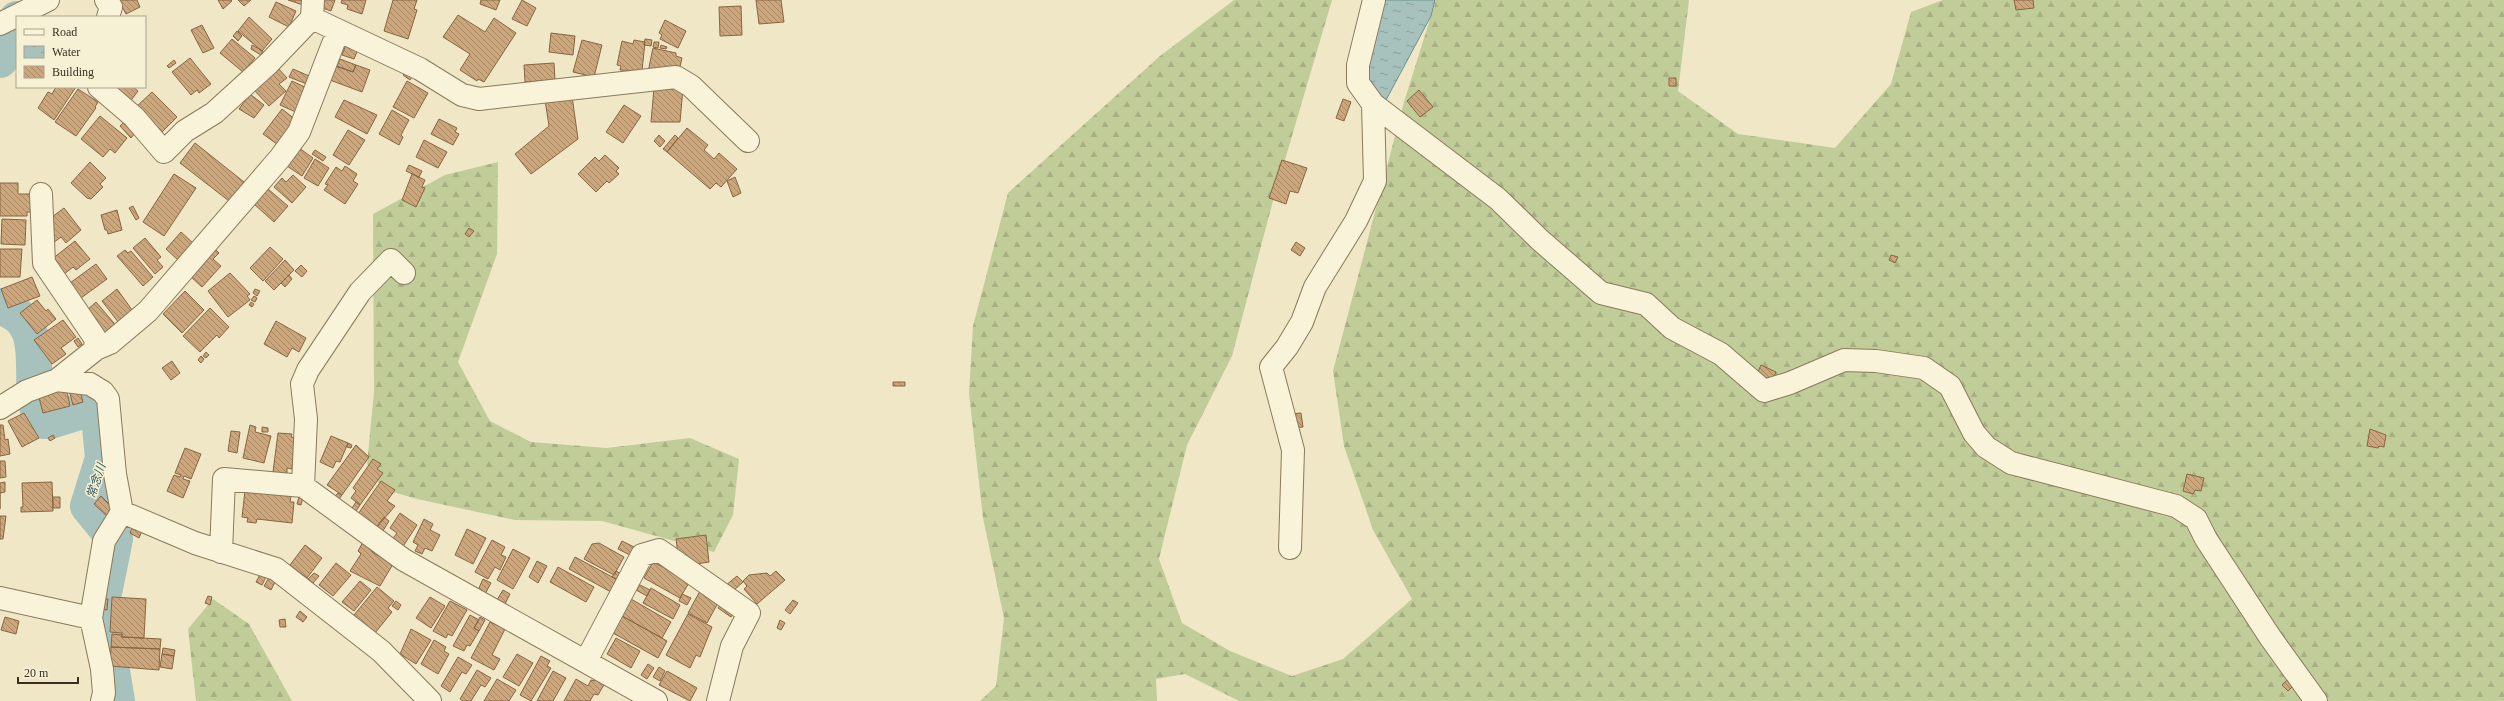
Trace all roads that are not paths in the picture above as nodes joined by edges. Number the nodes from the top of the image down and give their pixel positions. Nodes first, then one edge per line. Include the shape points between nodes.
1 (47, 0) edge
2 (106, 0) edge
3 (1374, 0) edge
4 (313, 9) edge
5 (10, 13) edge
6 (108, 16) edge
7 (338, 31) junction
8 (101, 88) edge
9 (1373, 104) junction
10 (748, 141) dead end
11 (41, 194) dead end
12 (404, 273) dead end
13 (96, 349) junction
14 (57, 380) junction
15 (0, 408) edge
16 (303, 486) junction
17 (122, 512) junction
18 (1290, 548) dead end
19 (221, 552) junction
20 (0, 598) edge
21 (91, 618) junction
22 (586, 661) junction
23 (102, 701) edge
24 (430, 701) edge
25 (656, 701) edge
26 (718, 701) edge
27 (2316, 701) edge

1 - 5 street
2 - 6 street via 111,7
3 - 9 street via 1358,65 1358,83
4 - 7 street
4 - 8 street via 264,68 214,113 185,131 164,152 134,117
7 - 10 street via 420,69 462,95 479,99 676,77 691,86
7 - 13 street via 298,132 280,158 148,311 110,343
9 - 18 street via 1375,181 1356,221 1315,287 1302,322 1271,367 1293,450
9 - 27 street via 1498,199 1601,293 1646,304 1672,328 1721,354 1764,391 1844,360 1876,361 1924,368 1950,386 1974,433 1986,447 2011,463 2158,501 2196,519 2206,539 2270,637
11 - 13 street via 44,263 94,338
12 - 16 street via 391,260 360,292 308,370 302,384 306,419
13 - 14 street
14 - 15 street via 27,391
14 - 17 street via 90,384 103,392 108,399 115,474
16 - 19 street via 224,479
16 - 22 street via 404,560
17 - 19 street
17 - 21 street via 104,541
19 - 24 street via 276,569 381,651
20 - 21 street
21 - 23 street via 102,669
22 - 25 street
22 - 26 street via 642,555 659,550 749,613 732,646

